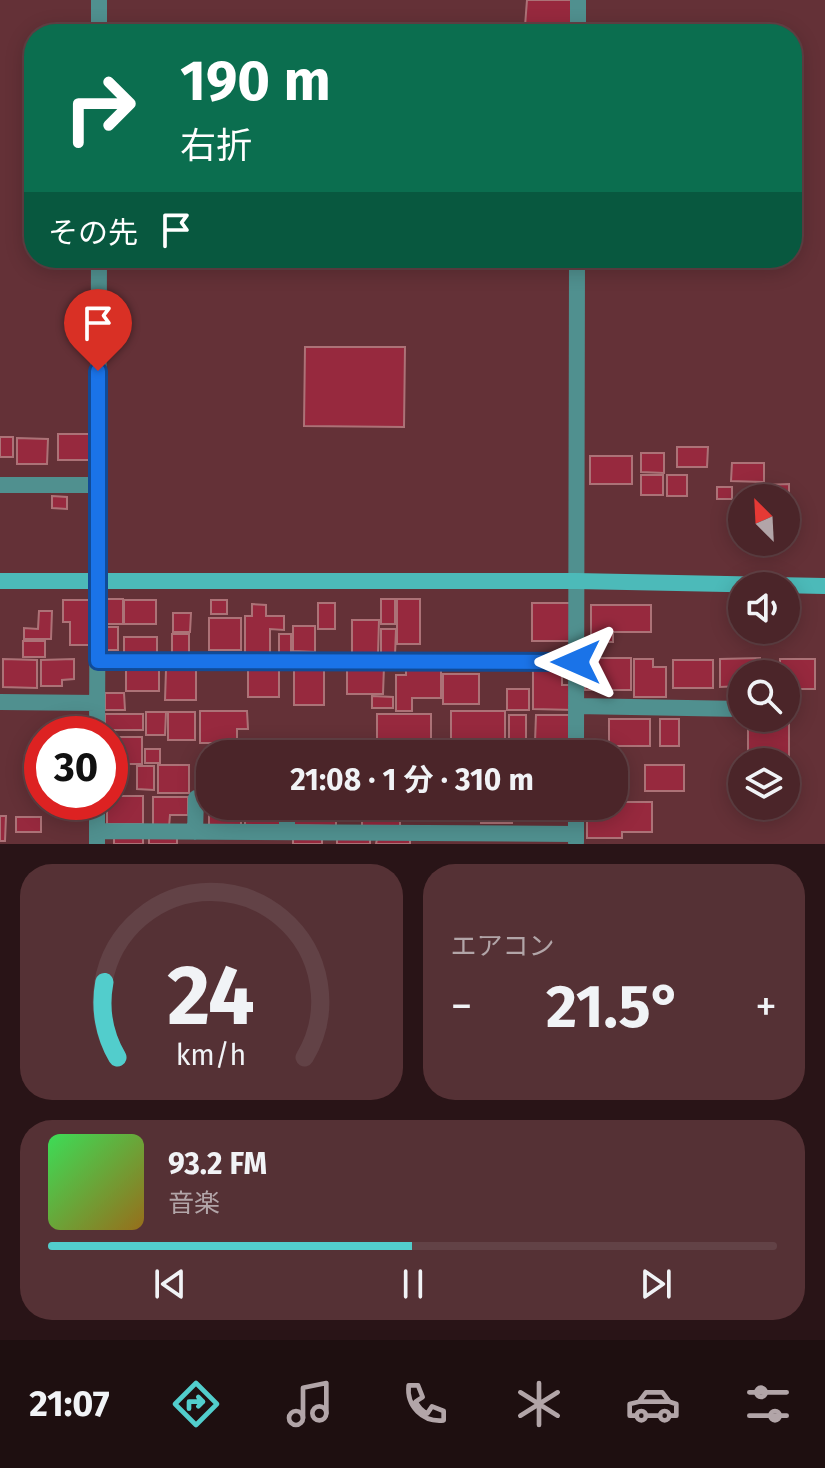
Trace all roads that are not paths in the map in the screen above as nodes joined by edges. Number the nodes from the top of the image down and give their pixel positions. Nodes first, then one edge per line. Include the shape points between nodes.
1 (99, 0) edge
2 (578, 0) edge
3 (99, 24) edge
4 (578, 24) edge
5 (99, 268) edge
6 (577, 268) edge
7 (0, 485) edge
8 (98, 485) junction
9 (98, 580) junction
10 (0, 581) edge
11 (576, 581) junction
12 (825, 586) edge
13 (98, 661) junction
14 (576, 662) junction
15 (0, 702) edge
16 (97, 703) junction
17 (576, 706) junction
18 (728, 709) edge
19 (97, 716) edge
20 (576, 740) edge
21 (196, 798) dead end
22 (287, 820) edge
23 (195, 832) junction
24 (287, 832) junction
25 (97, 838) edge
26 (576, 839) edge

1 - 3 street
2 - 4 street
5 - 8 street
6 - 11 street
7 - 8 street
8 - 9 street
9 - 10 street
9 - 11 street
9 - 13 street
11 - 12 street
11 - 14 street
13 - 14 street
13 - 16 street
14 - 17 street
15 - 16 street
16 - 19 street
17 - 18 street
17 - 20 street
21 - 23 street
22 - 24 street
23 - 24 street
23 - 25 street
24 - 26 street

